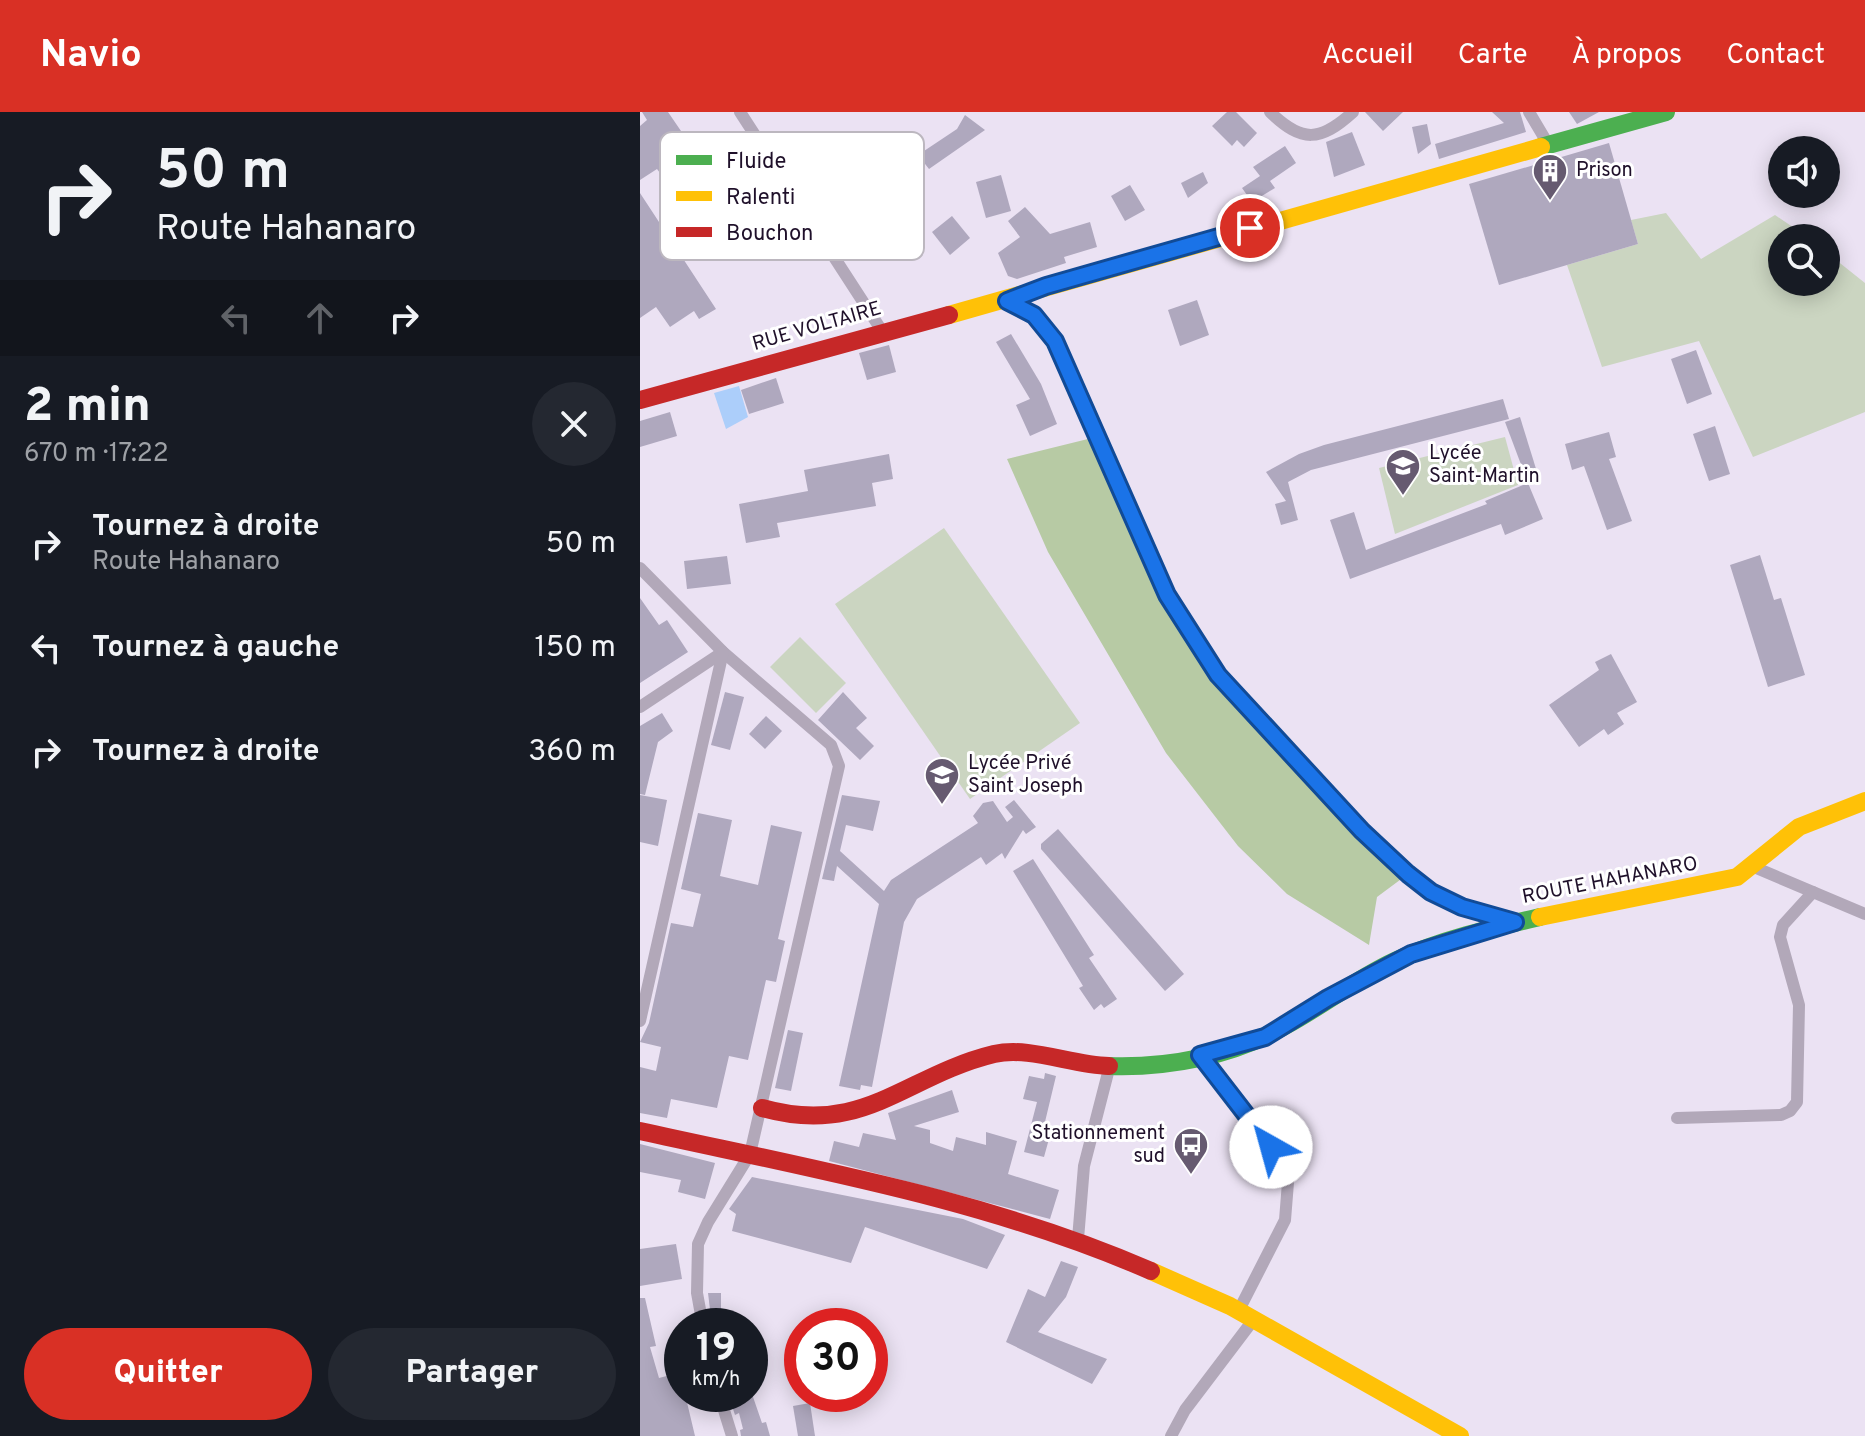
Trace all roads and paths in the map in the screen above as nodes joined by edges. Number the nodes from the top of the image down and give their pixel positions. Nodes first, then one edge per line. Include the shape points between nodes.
1 (740, 112) edge
2 (1270, 112) edge
3 (1353, 112) edge
4 (1529, 112) edge
5 (1666, 112) edge
6 (753, 132) edge
7 (1548, 144) junction
8 (836, 260) edge
9 (1007, 301) junction
10 (882, 331) junction
11 (640, 400) edge
12 (640, 568) edge
13 (723, 652) junction
14 (640, 707) edge
15 (1865, 801) edge
16 (1754, 867) junction
17 (1813, 892) junction
18 (1865, 914) edge
19 (1515, 922) junction
20 (640, 1021) edge
21 (1200, 1055) junction
22 (1110, 1065) junction
23 (762, 1108) junction
24 (1677, 1118) dead end
25 (640, 1131) edge
26 (750, 1154) junction
27 (1078, 1239) junction
28 (700, 1308) edge
29 (1247, 1314) junction
30 (725, 1412) edge
31 (732, 1436) edge
32 (1171, 1436) edge
33 (1460, 1436) edge

1 - 6 street
2 - 3 street via 1288,130 1317,136
4 - 7 street
5 - 7 street, RUE VOLTAIRE
7 - 9 street, RUE VOLTAIRE
8 - 10 street
9 - 10 street, RUE VOLTAIRE
9 - 19 street via 1034,315 1055,341 1167,595 1218,675 1408,874 1462,907
10 - 11 street, RUE VOLTAIRE
12 - 13 street
13 - 14 street
13 - 20 street
13 - 23 street via 831,745 839,766
15 - 16 street, ROUTE HAHANARO via 1809,820 1778,841
16 - 17 street
16 - 19 street, ROUTE HAHANARO via 1737,877
17 - 18 street
17 - 24 street via 1783,925 1780,937 1799,1005 1797,1102 1781,1115
19 - 21 street, ROUTE HAHANARO via 1411,954 1265,1037
21 - 22 street, ROUTE HAHANARO via 1177,1063
21 - 29 street via 1289,1170 1285,1220
22 - 23 street, ROUTE HAHANARO via 1017,1051 993,1054 826,1119 782,1117
22 - 27 street via 1084,1166
23 - 26 street
25 - 26 street
26 - 27 street
26 - 28 street via 698,1244
27 - 29 street
29 - 32 street
29 - 33 street
30 - 31 street

